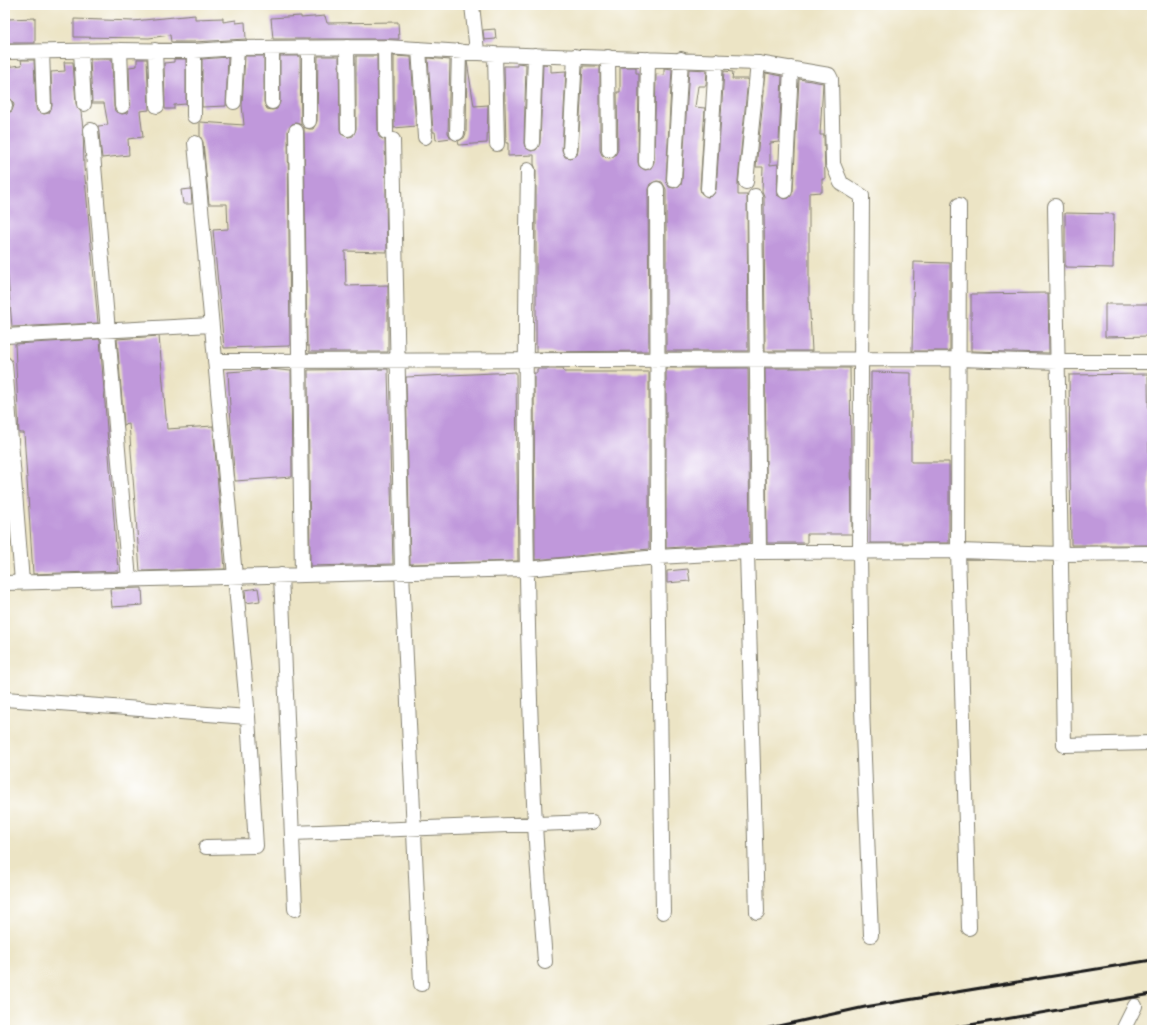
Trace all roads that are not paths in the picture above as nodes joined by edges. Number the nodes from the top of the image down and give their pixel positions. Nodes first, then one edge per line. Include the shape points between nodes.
1 (472, 5) edge
2 (347, 47) junction
3 (385, 47) junction
4 (237, 48) junction
5 (272, 48) junction
6 (309, 48) junction
7 (419, 49) junction
8 (120, 50) junction
9 (155, 50) junction
10 (81, 51) junction
11 (194, 51) junction
12 (459, 51) junction
13 (477, 51) junction
14 (5, 52) edge
15 (42, 52) junction
16 (494, 54) junction
17 (535, 55) junction
18 (575, 56) junction
19 (608, 57) junction
20 (648, 59) junction
21 (681, 60) junction
22 (716, 61) junction
23 (758, 63) junction
24 (791, 68) junction
25 (234, 102) dead end
26 (272, 102) dead end
27 (84, 104) dead end
28 (44, 106) dead end
29 (122, 106) dead end
30 (157, 106) dead end
31 (194, 116) dead end
32 (309, 121) dead end
33 (348, 129) dead end
34 (91, 130) dead end
35 (296, 131) dead end
36 (457, 133) dead end
37 (425, 138) dead end
38 (195, 143) dead end
39 (532, 143) dead end
40 (497, 144) dead end
41 (570, 150) dead end
42 (609, 150) dead end
43 (646, 162) dead end
44 (528, 170) dead end
45 (674, 180) dead end
46 (746, 182) dead end
47 (657, 189) dead end
48 (708, 189) dead end
49 (785, 191) dead end
50 (756, 196) dead end
51 (959, 205) dead end
52 (1055, 206) dead end
53 (211, 325) junction
54 (109, 330) junction
55 (5, 336) edge
56 (861, 359) junction
57 (958, 359) junction
58 (525, 360) junction
59 (658, 360) junction
60 (757, 360) junction
61 (215, 361) junction
62 (300, 361) junction
63 (397, 361) junction
64 (1058, 362) junction
65 (1152, 362) edge
66 (5, 364) edge
67 (958, 551) junction
68 (753, 552) junction
69 (860, 552) junction
70 (1152, 553) edge
71 (1061, 554) junction
72 (658, 558) junction
73 (526, 569) junction
74 (402, 572) junction
75 (281, 575) junction
76 (302, 575) junction
77 (235, 577) junction
78 (129, 580) junction
79 (22, 582) junction
80 (5, 583) edge
81 (5, 699) edge
82 (248, 717) junction
83 (1152, 743) edge
84 (592, 822) dead end
85 (535, 824) junction
86 (413, 829) junction
87 (292, 833) junction
88 (206, 847) dead end
89 (295, 909) dead end
90 (663, 912) dead end
91 (757, 912) dead end
92 (969, 928) dead end
93 (871, 935) dead end
94 (545, 962) dead end
95 (420, 984) dead end
96 (1135, 1006) dead end
97 (1123, 1030) edge

1 - 13 street
2 - 3 street
2 - 6 street
2 - 33 street
3 - 7 street
3 - 63 street
4 - 5 street
4 - 11 street
4 - 25 street
5 - 6 street
5 - 26 street
6 - 32 street
7 - 12 street
7 - 37 street
8 - 9 street
8 - 10 street
8 - 29 street
9 - 11 street
9 - 30 street
10 - 15 street
10 - 27 street
11 - 31 street
12 - 13 street
12 - 36 street
13 - 16 street
14 - 15 street
15 - 28 street
16 - 17 street
16 - 40 street
17 - 18 street
17 - 39 street
18 - 19 street
18 - 41 street
19 - 20 street
19 - 42 street
20 - 21 street
20 - 43 street
21 - 22 street
21 - 45 street
22 - 23 street
22 - 48 street
23 - 24 street
23 - 46 street
24 - 49 street
24 - 56 street via 829,75 833,164 841,183 862,196
34 - 54 street
35 - 62 street
38 - 53 street
44 - 58 street
47 - 59 street
50 - 60 street
51 - 57 street
52 - 64 street
53 - 54 street
53 - 61 street
54 - 55 street
54 - 78 street
56 - 57 street
56 - 60 street
56 - 69 street
57 - 64 street
57 - 67 street
58 - 59 street
58 - 63 street
58 - 73 street
59 - 60 street
59 - 72 street
60 - 68 street
61 - 62 street
61 - 77 street
62 - 63 street
62 - 76 street
63 - 74 street
64 - 65 street
64 - 71 street
66 - 79 street
67 - 69 street
67 - 71 street
67 - 92 street
68 - 69 street
68 - 72 street
68 - 91 street
69 - 93 street via 862,708
70 - 71 street
71 - 83 street via 1064,745
72 - 73 street
72 - 90 street
73 - 74 street
73 - 85 street
74 - 76 street
74 - 86 street
75 - 76 street
75 - 77 street
75 - 87 street
77 - 78 street
77 - 82 street
78 - 79 street
79 - 80 street
81 - 82 street
82 - 88 street via 256,846
84 - 85 street
85 - 86 street
85 - 94 street
86 - 87 street
86 - 95 street
87 - 89 street
96 - 97 street

